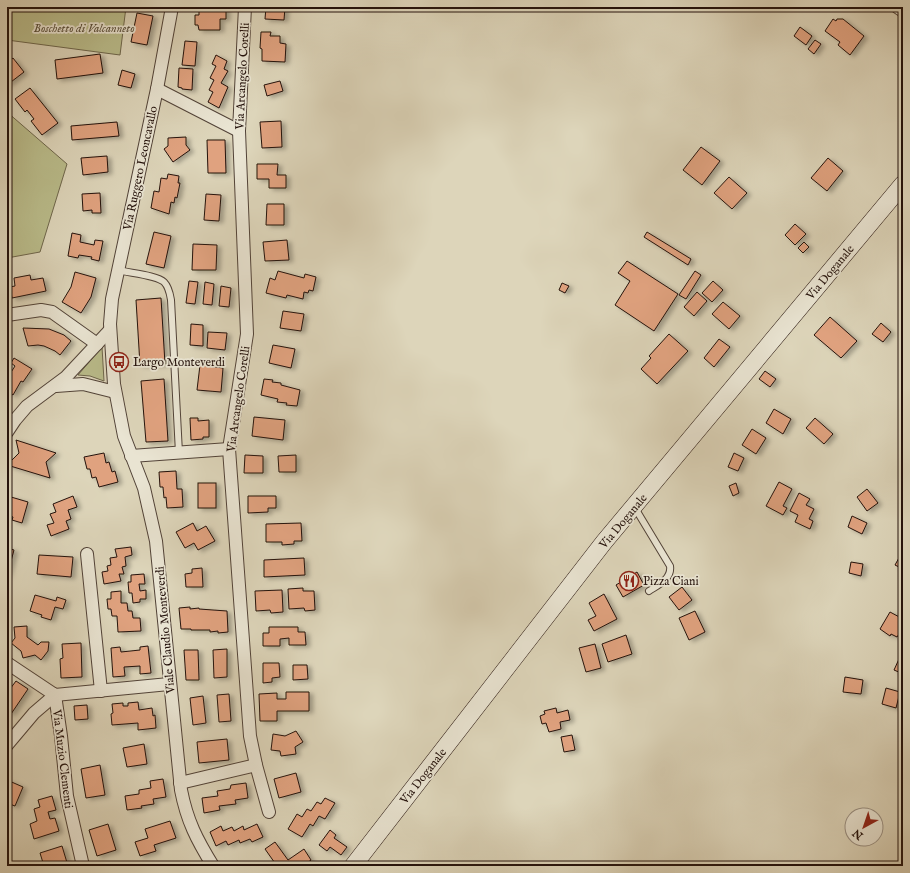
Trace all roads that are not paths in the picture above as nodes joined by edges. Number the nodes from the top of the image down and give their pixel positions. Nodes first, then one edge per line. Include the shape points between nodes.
1 (172, 7) edge
2 (245, 7) edge
3 (897, 7) edge
4 (903, 11) edge
5 (157, 89) junction
6 (239, 131) junction
7 (903, 184) edge
8 (118, 270) junction
9 (7, 315) edge
10 (110, 330) junction
11 (97, 344) junction
12 (56, 386) junction
13 (115, 392) junction
14 (7, 432) edge
15 (229, 449) junction
16 (179, 453) junction
17 (131, 456) junction
18 (634, 507) junction
19 (87, 554) dead end
20 (648, 591) dead end
21 (7, 663) edge
22 (169, 684) junction
23 (101, 691) junction
24 (55, 695) junction
25 (7, 745) edge
26 (256, 765) junction
27 (180, 783) junction
28 (269, 812) dead end
29 (83, 866) edge
30 (213, 866) edge
31 (353, 866) edge

1 - 5 street, Via Ruggero Leoncavallo
2 - 6 street, Via Arcangelo Corelli
3 - 4 street
5 - 6 street
5 - 8 street, Via Ruggero Leoncavallo
6 - 15 street, Via Arcangelo Corelli via 247,334
7 - 18 main road, Via Doganale
8 - 10 street, Via Ruggero Leoncavallo via 111,306
8 - 16 lane via 160,279 169,289
9 - 11 street via 41,310 52,312
10 - 11 street
10 - 13 street, Via Ruggero Leoncavallo
11 - 12 street
12 - 13 street via 83,384
12 - 14 street via 27,406
13 - 17 street, Viale Claudio Monteverdi
15 - 16 street
15 - 26 street, Via Arcangelo Corelli via 248,725
16 - 17 street
17 - 22 street, Viale Claudio Monteverdi via 144,488 155,537
18 - 20 lane via 670,566 667,578
18 - 31 main road, Via Doganale via 604,542
19 - 23 street
21 - 24 street
22 - 23 street
22 - 27 street, Viale Claudio Monteverdi
23 - 24 street
24 - 25 street, Via Muzio Clementi via 34,713
24 - 29 street, Via Muzio Clementi via 68,804
26 - 27 street
26 - 28 street, Via Arcangelo Corelli
27 - 30 street, Viale Claudio Monteverdi via 184,806 192,828

